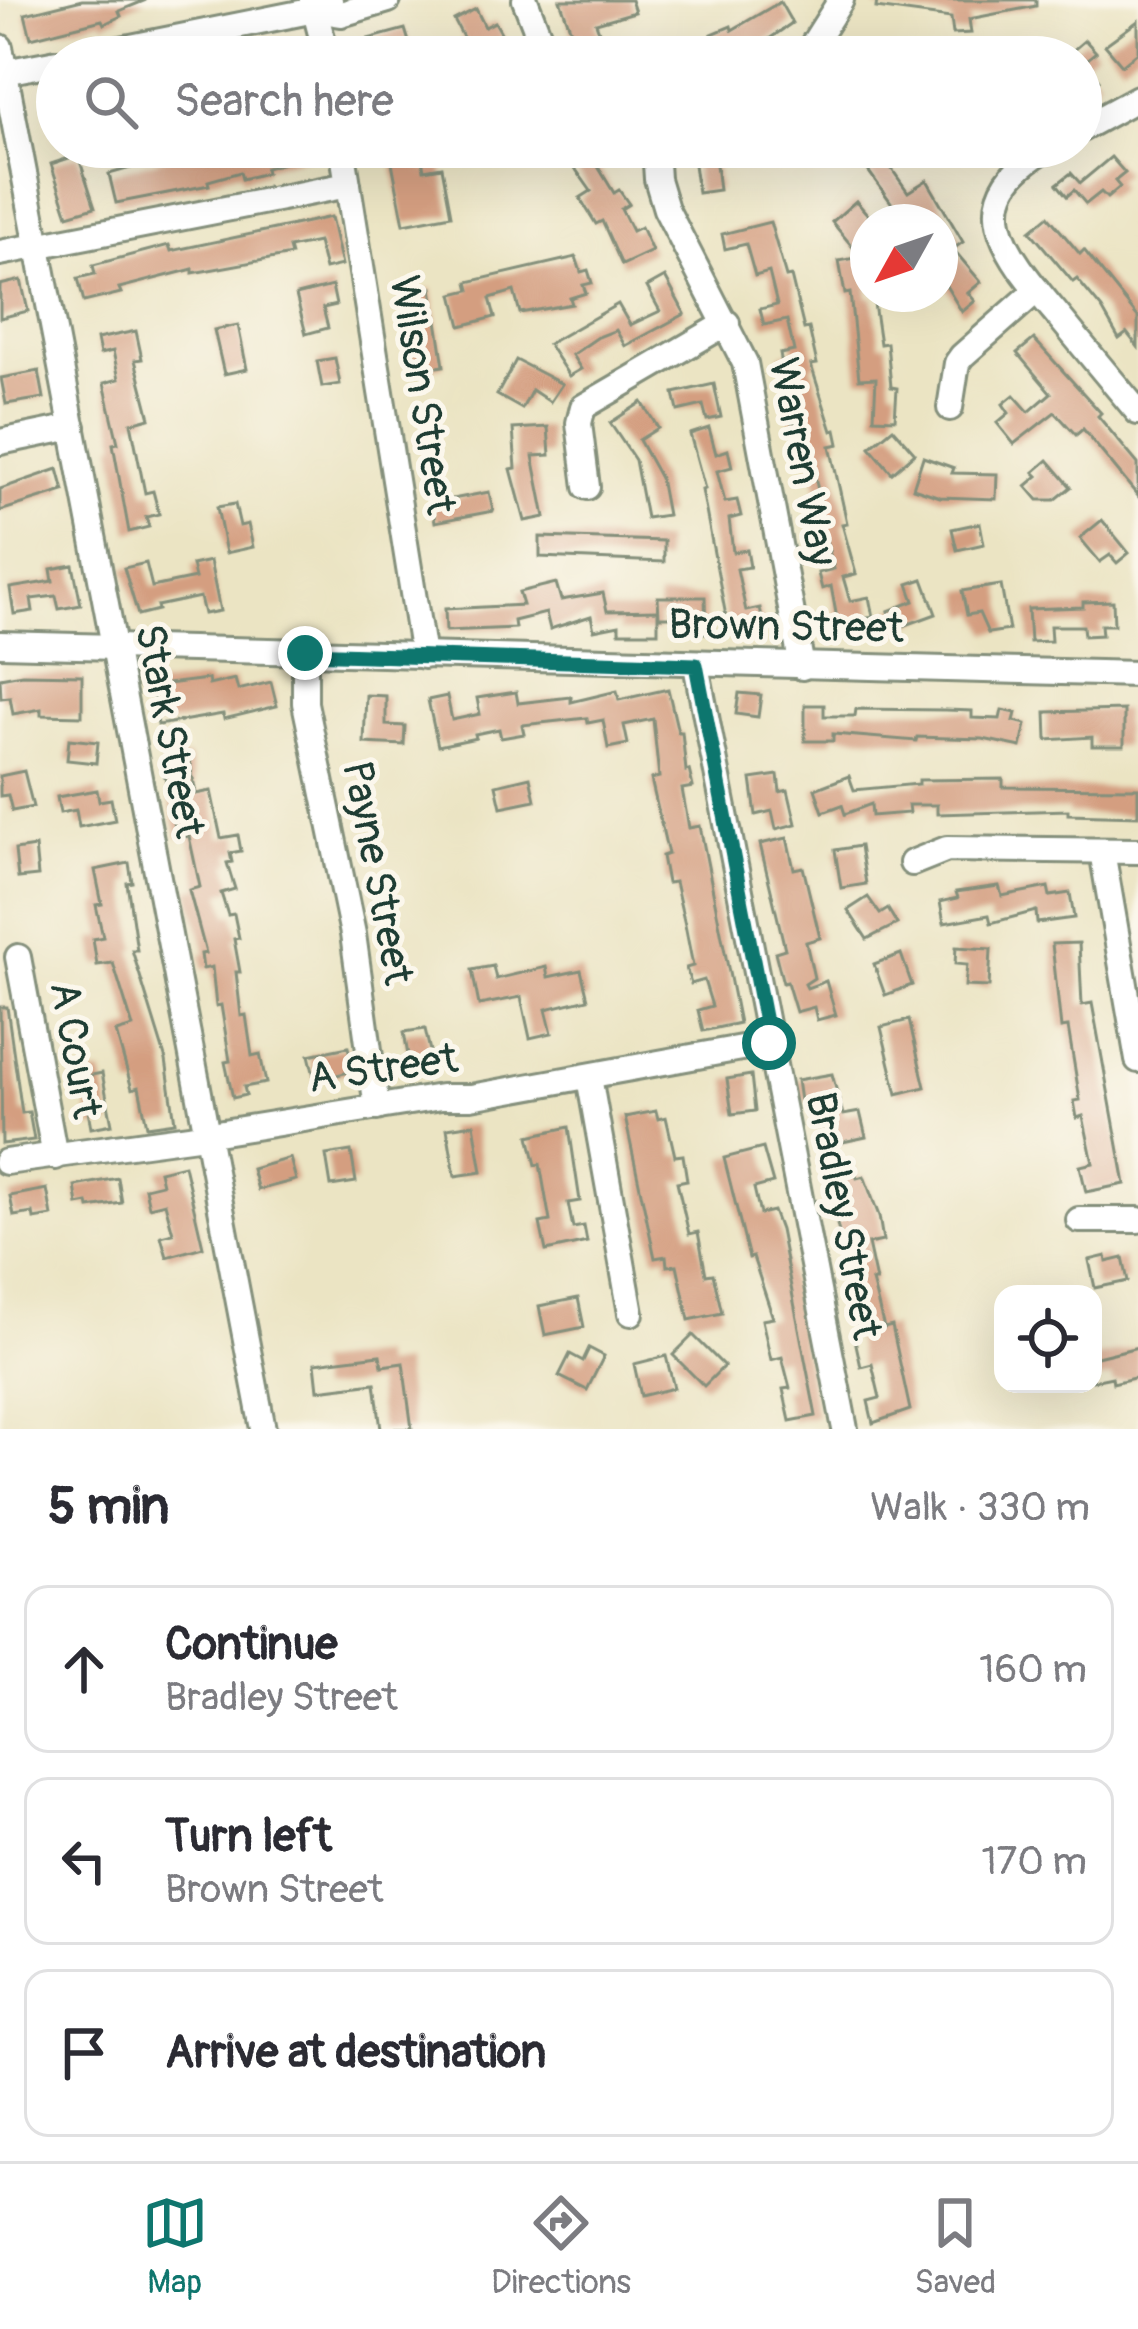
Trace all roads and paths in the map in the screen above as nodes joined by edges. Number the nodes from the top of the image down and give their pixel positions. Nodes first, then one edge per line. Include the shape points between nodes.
1 (388, 0) edge
2 (525, 0) edge
3 (841, 0) edge
4 (319, 3) edge
5 (174, 36) edge
6 (324, 36) edge
7 (539, 36) edge
8 (818, 36) edge
9 (2, 60) edge
10 (36, 61) edge
11 (1138, 98) edge
12 (1102, 118) edge
13 (345, 168) edge
14 (656, 168) edge
15 (1019, 168) edge
16 (348, 185) junction
17 (39, 244) junction
18 (0, 253) edge
19 (1037, 290) junction
20 (727, 323) junction
21 (950, 408) dead end
22 (1138, 412) edge
23 (73, 427) junction
24 (0, 442) edge
25 (587, 487) dead end
26 (0, 644) edge
27 (114, 648) junction
28 (305, 653) junction
29 (423, 656) junction
30 (696, 665) junction
31 (802, 667) junction
32 (1138, 674) edge
33 (1102, 851) junction
34 (1138, 851) edge
35 (912, 863) dead end
36 (18, 958) dead end
37 (769, 1043) junction
38 (1138, 1060) edge
39 (589, 1077) junction
40 (376, 1108) junction
41 (205, 1136) junction
42 (55, 1157) junction
43 (6, 1162) dead end
44 (1079, 1220) dead end
45 (1138, 1220) edge
46 (631, 1312) dead end
47 (262, 1429) edge
48 (845, 1429) edge

1 - 4 street via 341,14
2 - 7 street
3 - 8 street
4 - 5 street
4 - 6 street
9 - 10 street
9 - 17 street, Stark Street
11 - 12 street
13 - 16 street, Wilson Street
14 - 20 street, Warren Way via 666,209
15 - 19 street via 999,203 1002,241
16 - 17 street
16 - 29 street, Wilson Street
17 - 18 street
17 - 23 street, Stark Street
19 - 21 street via 962,356
19 - 22 street
20 - 25 street via 583,407
20 - 31 street, Warren Way via 745,363
23 - 24 street
23 - 27 street, Stark Street
26 - 27 street, Brown Street
27 - 28 street, Brown Street
27 - 41 street, Stark Street
28 - 29 street, Brown Street
28 - 40 street, Payne Street via 305,703 353,934
29 - 30 street, Brown Street
30 - 31 street, Brown Street
30 - 37 street, Bradley Street
31 - 32 street, Brown Street
33 - 34 street
33 - 35 street via 947,849
33 - 38 street
36 - 42 street, A Court
37 - 39 street, A Street
37 - 48 street, Bradley Street
39 - 40 street, A Street
39 - 46 street
40 - 41 street, A Street
41 - 42 street, A Street
41 - 47 street, Stark Street
42 - 43 street, A Street
44 - 45 street

